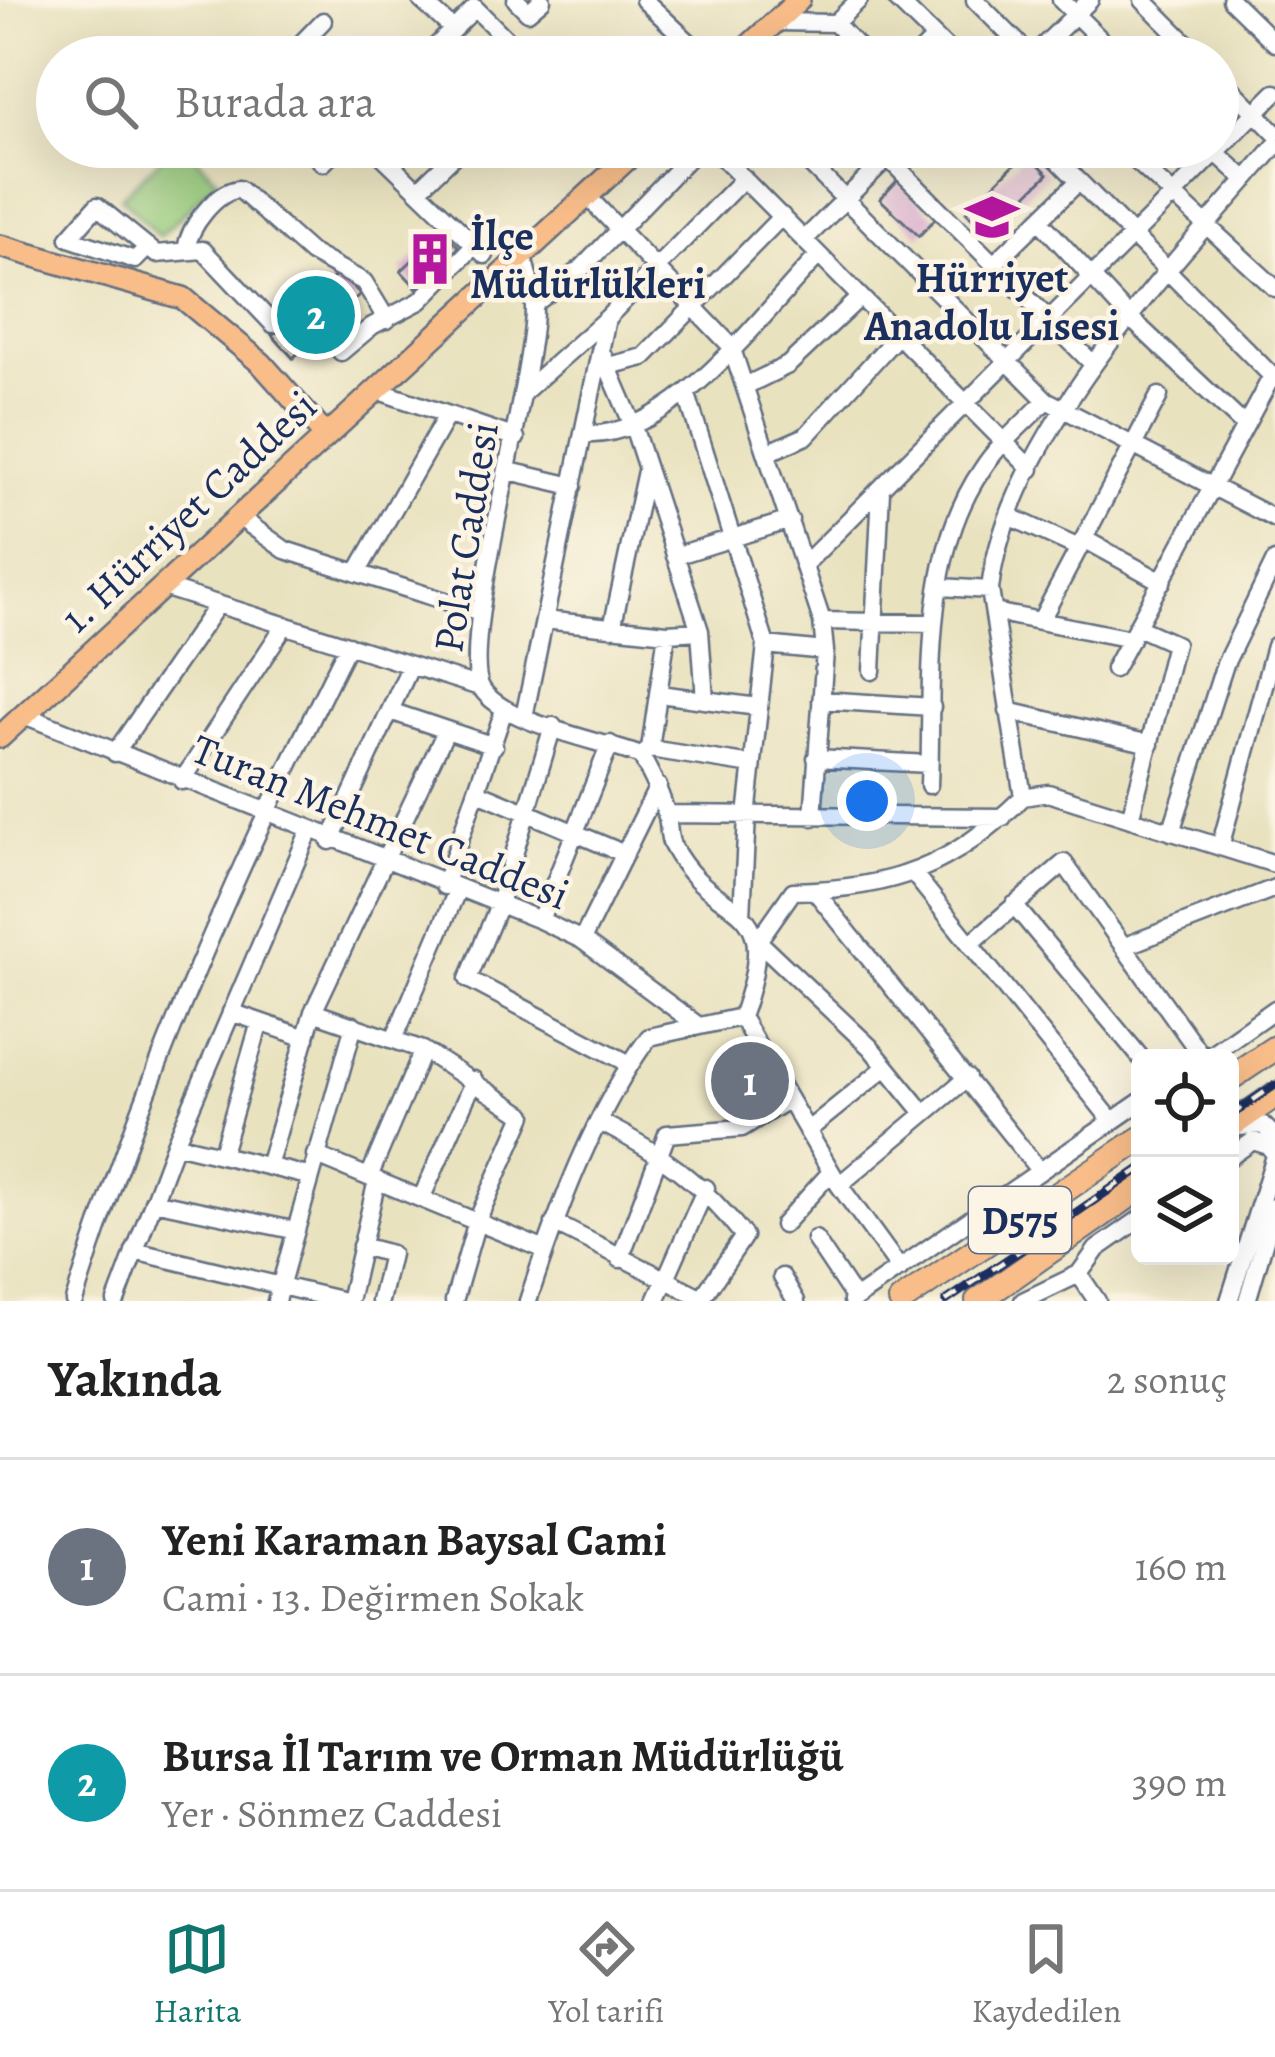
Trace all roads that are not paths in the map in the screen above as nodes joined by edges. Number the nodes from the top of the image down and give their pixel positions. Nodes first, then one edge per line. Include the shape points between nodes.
1 (421, 0) edge
2 (516, 0) edge
3 (542, 0) edge
4 (644, 0) edge
5 (799, 0) edge
6 (859, 0) edge
7 (897, 0) edge
8 (976, 0) edge
9 (1061, 0) edge
10 (1090, 0) edge
11 (1144, 0) edge
12 (1232, 0) edge
13 (1075, 14) junction
14 (322, 21) dead end
15 (775, 22) junction
16 (836, 23) junction
17 (453, 29) junction
18 (308, 36) edge
19 (446, 36) edge
20 (505, 36) edge
21 (682, 36) edge
22 (760, 36) edge
23 (848, 36) edge
24 (933, 36) edge
25 (1011, 36) edge
26 (1053, 36) edge
27 (1097, 36) edge
28 (1179, 36) edge
29 (1275, 43) edge
30 (1275, 93) edge
31 (1239, 97) edge
32 (1256, 114) junction
33 (1239, 128) edge
34 (1275, 133) edge
35 (1275, 146) edge
36 (395, 168) edge
37 (441, 168) edge
38 (617, 168) edge
39 (679, 168) edge
40 (734, 168) edge
41 (814, 168) edge
42 (869, 168) edge
43 (898, 168) edge
44 (1066, 168) edge
45 (1142, 168) edge
46 (1198, 168) edge
47 (1233, 168) edge
48 (744, 178) junction
49 (1246, 180) junction
50 (1079, 181) junction
51 (418, 190) junction
52 (587, 196) junction
53 (1172, 198) junction
54 (845, 199) junction
55 (782, 216) junction
56 (1040, 220) junction
57 (1204, 228) junction
58 (622, 229) junction
59 (1132, 235) junction
60 (804, 240) junction
61 (0, 246) edge
62 (148, 247) dead end
63 (186, 250) junction
64 (522, 253) junction
65 (819, 255) junction
66 (995, 263) junction
67 (658, 266) junction
68 (1167, 270) junction
69 (1090, 277) junction
70 (1275, 288) edge
71 (860, 297) junction
72 (534, 304) junction
73 (695, 305) junction
74 (1127, 316) junction
75 (607, 319) junction
76 (1049, 319) junction
77 (387, 320) junction
78 (273, 324) dead end
79 (898, 335) junction
80 (731, 346) junction
81 (341, 352) dead end
82 (606, 358) junction
83 (1006, 361) junction
84 (1093, 364) junction
85 (1274, 378) edge
86 (745, 386) junction
87 (376, 390) junction
88 (525, 391) junction
89 (687, 395) junction
90 (1159, 396) dead end
91 (1046, 400) junction
92 (965, 404) junction
93 (1065, 412) junction
94 (446, 417) junction
95 (632, 423) junction
96 (1245, 426) junction
97 (584, 434) junction
98 (326, 436) junction
99 (516, 438) junction
100 (1005, 443) junction
101 (1132, 447) junction
102 (767, 454) junction
103 (1031, 469) junction
104 (646, 470) junction
105 (509, 471) junction
106 (573, 486) junction
107 (1213, 486) junction
108 (881, 490) junction
109 (238, 517) junction
110 (1011, 517) junction
111 (790, 520) junction
112 (1275, 520) edge
113 (732, 538) junction
114 (1081, 544) junction
115 (675, 556) junction
116 (1275, 561) edge
117 (804, 565) junction
118 (358, 572) junction
119 (1162, 582) junction
120 (163, 587) junction
121 (940, 587) junction
122 (989, 590) junction
123 (218, 604) junction
124 (480, 612) junction
125 (994, 612) junction
126 (544, 620) junction
127 (1041, 620) junction
128 (822, 621) junction
129 (872, 622) junction
130 (933, 623) junction
131 (285, 625) junction
132 (612, 628) junction
133 (700, 631) junction
134 (668, 633) junction
135 (1134, 633) junction
136 (348, 645) junction
137 (766, 645) junction
138 (1275, 646) edge
139 (825, 651) junction
140 (411, 665) junction
141 (1114, 669) dead end
142 (872, 671) dead end
143 (480, 687) junction
144 (659, 694) junction
145 (705, 700) junction
146 (821, 700) junction
147 (758, 707) junction
148 (932, 707) junction
149 (504, 710) junction
150 (390, 711) junction
151 (1008, 711) junction
152 (24, 716) junction
153 (524, 717) junction
154 (553, 726) junction
155 (446, 731) junction
156 (0, 737) edge
157 (1150, 743) junction
158 (610, 744) junction
159 (494, 746) junction
160 (646, 752) junction
161 (116, 753) junction
162 (817, 758) junction
163 (929, 764) junction
164 (752, 765) junction
165 (182, 781) junction
166 (928, 784) dead end
167 (658, 786) junction
168 (478, 792) junction
169 (1024, 797) junction
170 (530, 812) junction
171 (263, 814) junction
172 (666, 814) junction
173 (747, 816) junction
174 (813, 817) junction
175 (1004, 817) junction
176 (1130, 820) junction
177 (309, 832) junction
178 (1171, 832) junction
179 (577, 833) junction
180 (331, 841) junction
181 (1220, 847) junction
182 (625, 854) junction
183 (384, 862) junction
184 (1275, 864) edge
185 (914, 874) junction
186 (450, 888) junction
187 (1275, 888) edge
188 (815, 891) junction
189 (1015, 905) junction
190 (498, 907) junction
191 (742, 915) junction
192 (540, 920) junction
193 (582, 940) junction
194 (758, 941) junction
195 (970, 944) junction
196 (1125, 946) junction
197 (1275, 1009) edge
198 (231, 1012) junction
199 (314, 1012) junction
200 (741, 1017) junction
201 (260, 1022) junction
202 (695, 1024) junction
203 (354, 1025) junction
204 (306, 1038) junction
205 (394, 1039) junction
206 (1275, 1048) edge
207 (1134, 1049) edge
208 (1198, 1049) edge
209 (1217, 1049) edge
210 (423, 1050) junction
211 (629, 1064) junction
212 (886, 1067) junction
213 (1239, 1072) edge
214 (967, 1078) junction
215 (474, 1079) junction
216 (1275, 1095) edge
217 (789, 1099) junction
218 (1131, 1108) edge
219 (924, 1113) junction
220 (1112, 1120) junction
221 (1239, 1121) edge
222 (602, 1123) junction
223 (1239, 1126) edge
224 (807, 1131) junction
225 (1275, 1137) edge
226 (175, 1144) junction
227 (1131, 1145) edge
228 (658, 1151) junction
229 (1239, 1151) edge
230 (222, 1154) junction
231 (316, 1155) junction
232 (1275, 1156) edge
233 (268, 1163) junction
234 (1039, 1170) junction
235 (308, 1176) junction
236 (373, 1178) junction
237 (835, 1178) junction
238 (706, 1188) junction
239 (1131, 1194) edge
240 (422, 1197) junction
241 (154, 1201) junction
242 (1275, 1206) edge
243 (477, 1221) junction
244 (554, 1223) junction
245 (783, 1225) dead end
246 (1131, 1225) edge
247 (292, 1230) junction
248 (1271, 1232) edge
249 (815, 1239) dead end
250 (361, 1246) junction
251 (544, 1250) junction
252 (134, 1251) junction
253 (620, 1259) junction
254 (900, 1269) junction
255 (1079, 1274) junction
256 (782, 1277) dead end
257 (664, 1282) junction
258 (278, 1293) edge
259 (701, 1300) edge
260 (854, 1300) edge
261 (74, 1301) edge
262 (116, 1301) edge
263 (346, 1301) edge
264 (380, 1301) edge
265 (454, 1301) edge
266 (528, 1301) edge
267 (656, 1301) edge
268 (796, 1301) edge
269 (901, 1301) edge
270 (978, 1301) edge
271 (1023, 1301) edge
272 (1097, 1301) edge
273 (1229, 1301) edge
274 (1247, 1301) edge

1 - 17 street
2 - 3 street via 528,12
4 - 21 street
5 - 15 main road
6 - 16 street
7 - 24 street
8 - 25 street
9 - 13 street
10 - 13 street
11 - 28 street
12 - 29 street
13 - 26 street
13 - 27 street
14 - 18 street
15 - 16 street
15 - 22 main road
16 - 23 street
17 - 19 street
17 - 20 street via 475,8
30 - 32 street
31 - 32 street
32 - 33 street
32 - 34 street
35 - 49 street
36 - 51 street
37 - 51 street
38 - 52 main road, 1. Hürriyet Caddesi
39 - 58 street
40 - 48 street
41 - 54 street
42 - 54 street
43 - 66 street
44 - 50 street
45 - 53 street
46 - 53 street
47 - 49 street
48 - 55 street
48 - 67 street
49 - 57 street
50 - 56 street
50 - 59 street
51 - 77 street via 480,250
52 - 58 street
52 - 64 main road, 1. Hürriyet Caddesi
53 - 57 street
53 - 59 street
54 - 60 street
54 - 83 street
55 - 60 street
55 - 73 street
56 - 66 street
56 - 69 street
57 - 68 street
57 - 70 street
58 - 67 street
58 - 72 street
59 - 68 street
59 - 69 street
60 - 65 street
61 - 98 main road via 183,298 260,362
62 - 63 street via 156,254
63 - 77 street via 189,231 228,190 242,190 311,253 364,282
63 - 78 street via 203,250
64 - 72 street, Polat Caddesi
64 - 87 main road, 1. Hürriyet Caddesi
65 - 71 street
65 - 80 street
66 - 76 street
67 - 73 street
67 - 75 street
68 - 74 street
68 - 85 street
69 - 74 street
69 - 76 street
71 - 79 street
71 - 86 street via 788,365
72 - 88 street, Polat Caddesi
73 - 80 street
73 - 82 street via 644,357
74 - 84 street
74 - 96 street
75 - 82 street
75 - 88 street
76 - 83 street
76 - 84 street
77 - 81 street
79 - 92 street
79 - 102 street via 806,436
80 - 86 street
80 - 89 street
82 - 95 street
82 - 97 street
83 - 91 street
83 - 92 street
84 - 93 street
85 - 96 street
86 - 102 street
87 - 94 street
87 - 98 main road, 1. Hürriyet Caddesi
88 - 99 street, Polat Caddesi
89 - 95 street
89 - 113 street
90 - 101 street
91 - 93 street
91 - 100 street
92 - 100 street
92 - 108 street
93 - 101 street
93 - 103 street
94 - 99 street
94 - 118 street
95 - 97 street via 614,436
95 - 104 street
96 - 107 street
97 - 106 street
98 - 109 main road, 1. Hürriyet Caddesi
99 - 105 street, Polat Caddesi
100 - 103 street
100 - 121 street via 958,511
101 - 107 street
101 - 114 street
102 - 111 street
103 - 110 street
104 - 115 street
104 - 132 street
105 - 106 street
105 - 124 street, Polat Caddesi
106 - 126 street
107 - 112 street
107 - 119 street
108 - 117 street
108 - 129 street
109 - 118 street via 285,550
109 - 120 main road, 1. Hürriyet Caddesi
110 - 114 street
110 - 122 street
111 - 113 street
111 - 117 street
113 - 115 street
113 - 137 street
114 - 119 street
114 - 127 street
115 - 133 street
116 - 178 street via 1226,664
117 - 128 street
118 - 124 street
119 - 135 street
120 - 123 street
120 - 152 main road, 1. Hürriyet Caddesi
121 - 122 street
121 - 130 street
122 - 125 street
123 - 131 street
123 - 161 street
124 - 143 street, Polat Caddesi
125 - 127 street
125 - 151 street
126 - 132 street
126 - 153 street
127 - 135 street
128 - 129 street
128 - 139 street
129 - 130 street
129 - 142 street
130 - 148 street
131 - 136 street
131 - 165 street
132 - 134 street
133 - 134 street
133 - 145 street
134 - 144 street
135 - 141 street
135 - 157 street via 1175,644
136 - 140 street
136 - 171 street
137 - 139 street
137 - 147 street
138 - 181 street
139 - 146 street
140 - 143 street
140 - 150 street
143 - 149 street, Polat Caddesi
144 - 145 street
144 - 160 street
145 - 147 street
146 - 148 street
146 - 162 street
147 - 164 street
148 - 163 street
149 - 153 street, Polat Caddesi
149 - 159 street
150 - 155 street
150 - 180 street
151 - 157 street
151 - 169 street
152 - 156 main road, 1. Hürriyet Caddesi
152 - 161 street, Turan Mehmet Caddesi
153 - 154 street, Polat Caddesi
154 - 158 street, Polat Caddesi
154 - 170 street
155 - 159 street
155 - 183 street
157 - 176 street
158 - 160 street, Polat Caddesi
158 - 179 street
159 - 168 street
160 - 164 street, Polat Caddesi
160 - 167 street
161 - 165 street, Turan Mehmet Caddesi
162 - 163 street
162 - 174 street
163 - 166 street
164 - 173 street
165 - 171 street, Turan Mehmet Caddesi
167 - 172 street
167 - 182 street
168 - 170 street
168 - 186 street
169 - 175 street
169 - 176 street via 1048,794
170 - 179 street
170 - 190 street
171 - 177 street, Turan Mehmet Caddesi
171 - 261 street via 154,1068
172 - 173 street
172 - 191 street via 671,844
173 - 174 street
173 - 191 street
174 - 175 street
175 - 185 street
176 - 178 street
177 - 180 street, Turan Mehmet Caddesi
177 - 198 street
178 - 181 street
179 - 182 street
179 - 192 street
180 - 183 street, Turan Mehmet Caddesi
181 - 184 street
182 - 193 street
183 - 186 street, Turan Mehmet Caddesi
183 - 199 street
185 - 188 street
185 - 195 street
186 - 190 street, Turan Mehmet Caddesi
186 - 205 street
187 - 196 street
188 - 194 street via 793,891
188 - 214 street
189 - 195 street
189 - 196 street via 1064,863
189 - 207 street
190 - 192 street, Turan Mehmet Caddesi
190 - 211 street via 468,979
191 - 194 street
192 - 193 street, Turan Mehmet Caddesi
193 - 202 street, Turan Mehmet Caddesi
194 - 200 street via 757,974
194 - 212 street
195 - 220 street
196 - 208 street
197 - 209 street
198 - 201 street
198 - 226 street
199 - 203 street
199 - 204 street
200 - 202 street
200 - 217 street
201 - 204 street
201 - 230 street
202 - 211 street via 649,1037
203 - 205 street
203 - 231 street
204 - 233 street
205 - 210 street
206 - 213 highway
210 - 215 street
210 - 236 street
211 - 222 street
212 - 219 street
212 - 224 street
214 - 219 street
214 - 234 street
215 - 240 street
215 - 243 street via 524,1115
216 - 221 highway
217 - 224 street
217 - 228 street via 742,1128 668,1134
218 - 220 street
219 - 237 street
220 - 234 street
222 - 228 street
222 - 244 street
223 - 225 street via 1263,1125
224 - 237 street
226 - 230 street
226 - 241 street
227 - 269 highway, D575
228 - 238 street
228 - 253 street
229 - 232 street via 1253,1141
230 - 233 street
231 - 235 street
231 - 236 street
232 - 273 street
233 - 235 street
234 - 254 street
235 - 247 street
236 - 240 street
236 - 250 street
237 - 245 street
237 - 254 street
238 - 257 street
238 - 259 street via 744,1236
239 - 270 highway, D575
240 - 243 street
241 - 247 street
241 - 252 street
242 - 248 street
243 - 251 street
243 - 265 street
244 - 251 street
244 - 253 street
246 - 255 street
247 - 258 street
248 - 274 street
249 - 260 street
250 - 263 street
250 - 264 street via 391,1253
251 - 266 street
252 - 258 street
252 - 262 street
253 - 257 street
254 - 260 street
255 - 271 street
255 - 272 street
256 - 268 street
257 - 259 street
257 - 267 street
258 - 263 street

